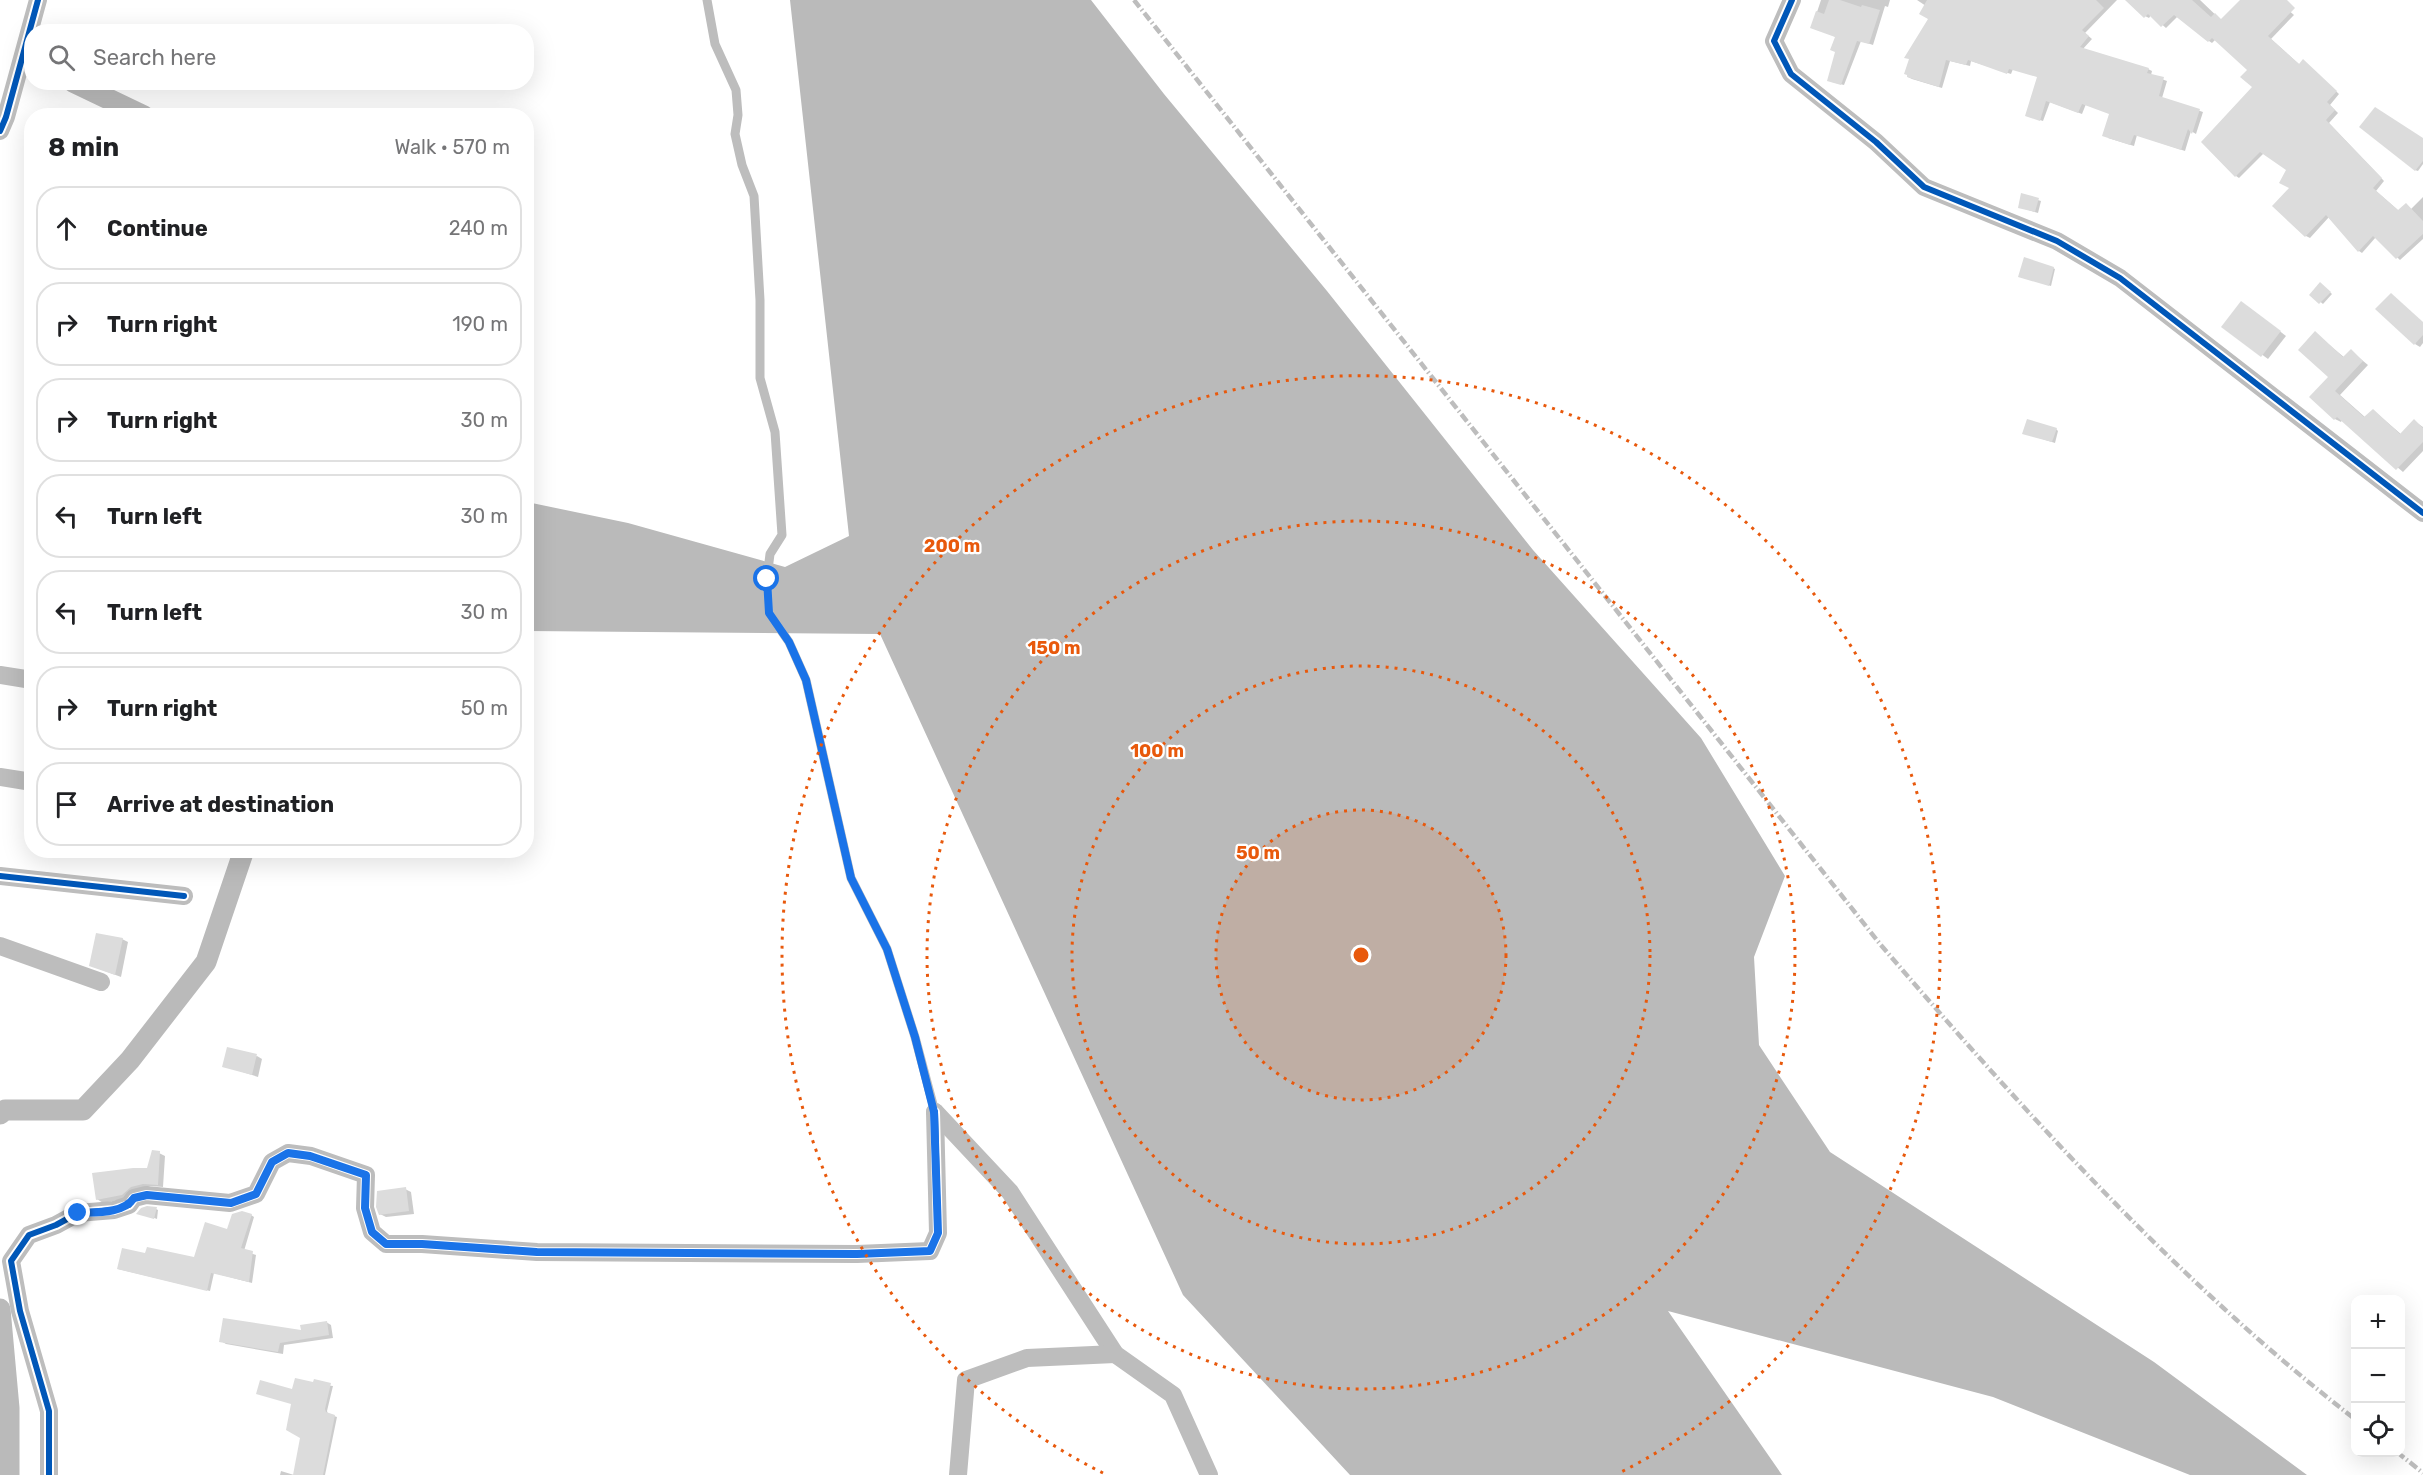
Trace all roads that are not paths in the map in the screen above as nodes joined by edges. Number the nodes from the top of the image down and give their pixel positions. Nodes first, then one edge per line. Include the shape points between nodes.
1 (38, 0) edge
2 (707, 0) edge
3 (1792, 0) edge
4 (31, 24) edge
5 (24, 51) edge
6 (0, 131) edge
7 (2423, 513) edge
8 (0, 675) edge
9 (24, 679) edge
10 (0, 777) edge
11 (24, 781) edge
12 (0, 876) edge
13 (184, 896) dead end
14 (0, 946) edge
15 (101, 982) dead end
16 (934, 1112) junction
17 (1115, 1354) junction
18 (49, 1475) edge
19 (958, 1475) edge
20 (1209, 1475) edge

1 - 4 street
2 - 16 lane via 715,44 736,90 735,134 754,196 760,378 775,432 782,535 770,554 769,613 789,642 806,680 851,878 887,949
3 - 7 street via 1774,41 1791,74 1876,142 1924,187 2057,242 2120,278
5 - 6 street
8 - 9 street
10 - 11 street
12 - 13 street
14 - 15 street
16 - 17 street via 1010,1192
16 - 18 street via 938,1233 930,1251 537,1252 386,1244 372,1232 365,1208 366,1175 310,1156 288,1153 272,1162 256,1194 231,1203 147,1195 114,1210 78,1213 29,1234 11,1261 20,1311 49,1411
17 - 19 street via 1027,1358 966,1380
17 - 20 street via 1173,1395

